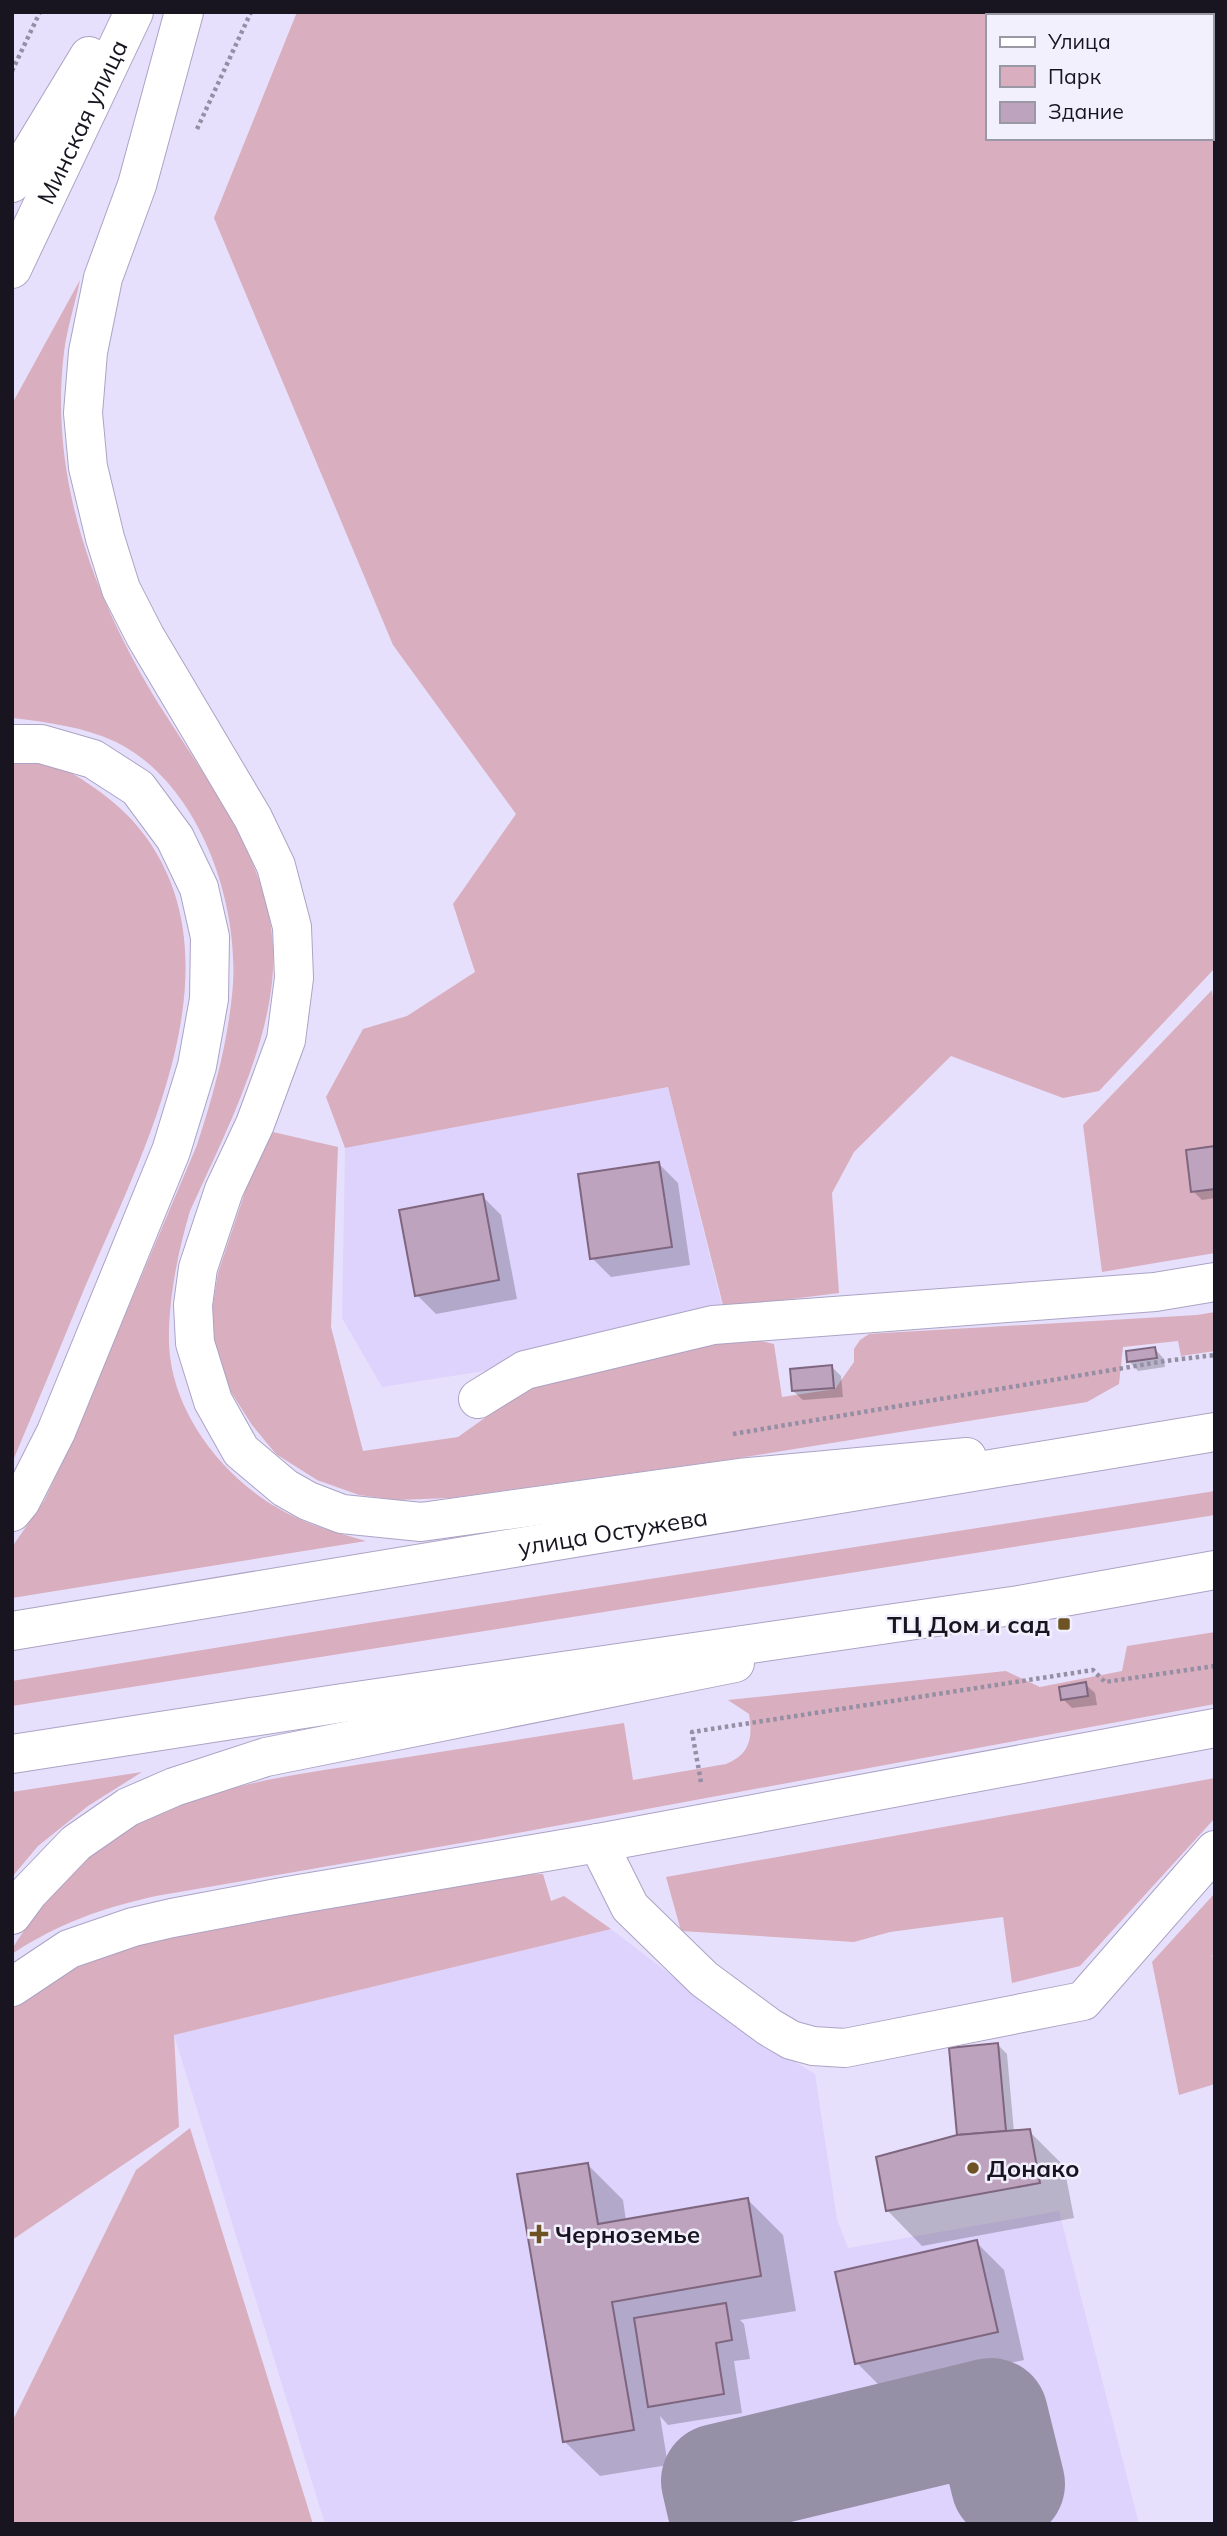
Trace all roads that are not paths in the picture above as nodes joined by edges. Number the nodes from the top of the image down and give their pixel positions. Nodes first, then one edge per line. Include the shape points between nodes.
1 (116, 12) edge
2 (134, 12) edge
3 (184, 12) edge
4 (12, 183) edge
5 (12, 269) edge
6 (12, 744) edge
7 (1215, 1282) edge
8 (478, 1399) dead end
9 (1215, 1430) edge
10 (1157, 1440) junction
11 (12, 1512) edge
12 (1215, 1570) edge
13 (1215, 1590) edge
14 (1019, 1605) junction
15 (12, 1631) edge
16 (1215, 1728) edge
17 (12, 1754) edge
18 (597, 1843) junction
19 (1215, 1850) edge
20 (12, 1915) edge
21 (12, 1987) edge

1 - 4 street
2 - 5 street, Минская улица
3 - 10 street via 137,185 103,278 88,352 83,413 88,467 121,589 253,818 276,866 292,927 295,978 286,1040 224,1190 198,1268 193,1305 195,1343 212,1401 241,1451 308,1501 342,1514 421,1522 739,1478
6 - 11 street via 41,744 93,760 138,788 175,838 199,888 210,937 209,999 197,1066 171,1151 56,1432
7 - 8 street via 1155,1292 713,1325 525,1370
9 - 10 street, улица Остужева
10 - 15 street, улица Остужева
12 - 14 street
13 - 14 street
14 - 17 street
14 - 20 street via 266,1757 128,1807 76,1843
16 - 18 street
18 - 19 street via 630,1907 704,1979 791,2040 845,2048 1083,2001
18 - 21 street via 133,1927 69,1949

